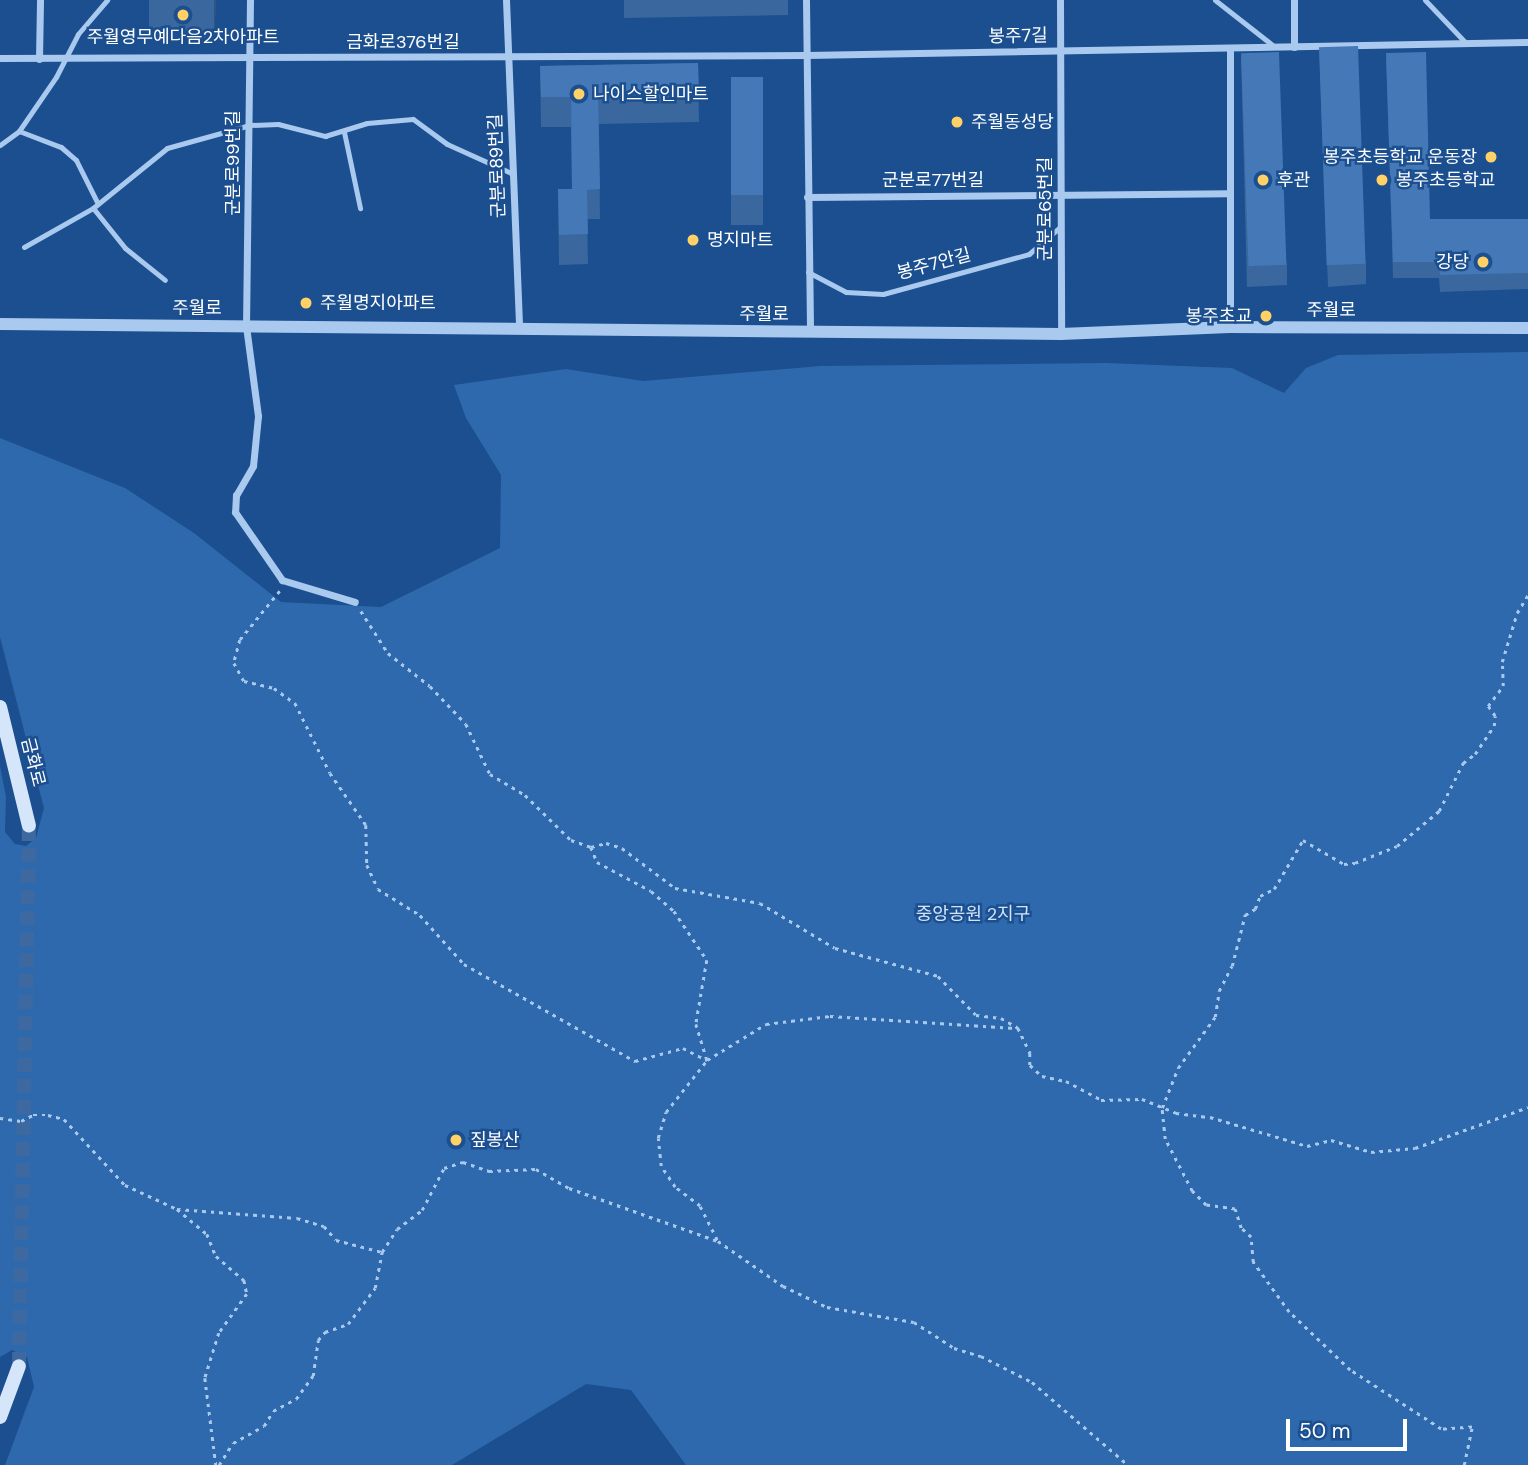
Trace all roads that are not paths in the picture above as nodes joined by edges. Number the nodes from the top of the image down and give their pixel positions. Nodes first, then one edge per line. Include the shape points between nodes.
1 (40, 0) edge
2 (107, 0) edge
3 (250, 0) edge
4 (506, 0) edge
5 (806, 0) edge
6 (1060, 0) edge
7 (1215, 0) edge
8 (1294, 0) edge
9 (1425, 0) edge
10 (1528, 42) edge
11 (1466, 43) junction
12 (1275, 47) junction
13 (1294, 47) junction
14 (1230, 48) junction
15 (1060, 51) junction
16 (806, 55) junction
17 (509, 57) junction
18 (0, 58) edge
19 (249, 58) junction
20 (39, 59) junction
21 (64, 59) junction
22 (250, 125) junction
23 (19, 131) junction
24 (344, 132) junction
25 (0, 145) edge
26 (513, 174) junction
27 (1230, 193) junction
28 (1060, 195) junction
29 (807, 197) junction
30 (95, 206) junction
31 (360, 208) dead end
32 (1060, 227) junction
33 (24, 247) dead end
34 (808, 272) junction
35 (165, 280) dead end
36 (0, 324) edge
37 (246, 326) junction
38 (1230, 327) junction
39 (1528, 328) edge
40 (519, 330) junction
41 (810, 332) junction
42 (1061, 334) junction
43 (355, 602) road end
44 (0, 707) edge
45 (29, 826) tunnel mouth
46 (19, 1366) tunnel mouth
47 (0, 1417) edge

1 - 20 street
2 - 21 lane
3 - 19 street, 군분로99번길
4 - 17 street, 군분로89번길
5 - 16 street
6 - 15 street, 군분로65번길
7 - 12 lane
8 - 13 street
9 - 11 lane
10 - 11 street, 봉주7길
11 - 13 street, 봉주7길
12 - 13 street, 봉주7길
12 - 14 street, 봉주7길
14 - 15 street, 봉주7길
14 - 27 street
15 - 16 street, 봉주7길
15 - 28 street, 군분로65번길
16 - 17 street, 금화로376번길
16 - 29 street
17 - 19 street, 금화로376번길
17 - 26 street, 군분로89번길
18 - 20 street, 금화로376번길
19 - 21 street, 금화로376번길
19 - 22 street, 군분로99번길
20 - 21 street, 금화로376번길
21 - 23 lane
22 - 24 lane via 278,124 325,136
22 - 30 lane via 167,148
22 - 37 street, 군분로99번길
23 - 25 lane
23 - 30 lane via 61,147 76,160
24 - 26 lane via 367,123 413,119 447,144
24 - 31 lane via 350,181
26 - 40 street, 군분로89번길
27 - 28 street, 군분로77번길
27 - 38 street
28 - 29 street, 군분로77번길
28 - 32 street, 군분로65번길
29 - 34 street
30 - 33 lane
30 - 35 lane via 125,248
32 - 34 lane, 봉주7안길 via 1029,254 883,294 846,292
32 - 42 street, 군분로65번길
34 - 41 street
36 - 37 street, 주월로
37 - 40 street, 주월로
37 - 43 street, 군분로99번길 via 258,416 253,466 236,495 235,512 282,580
38 - 39 street, 주월로
38 - 42 street, 주월로
40 - 41 street, 주월로
41 - 42 street, 주월로
44 - 45 main road, 금화로
46 - 47 main road

